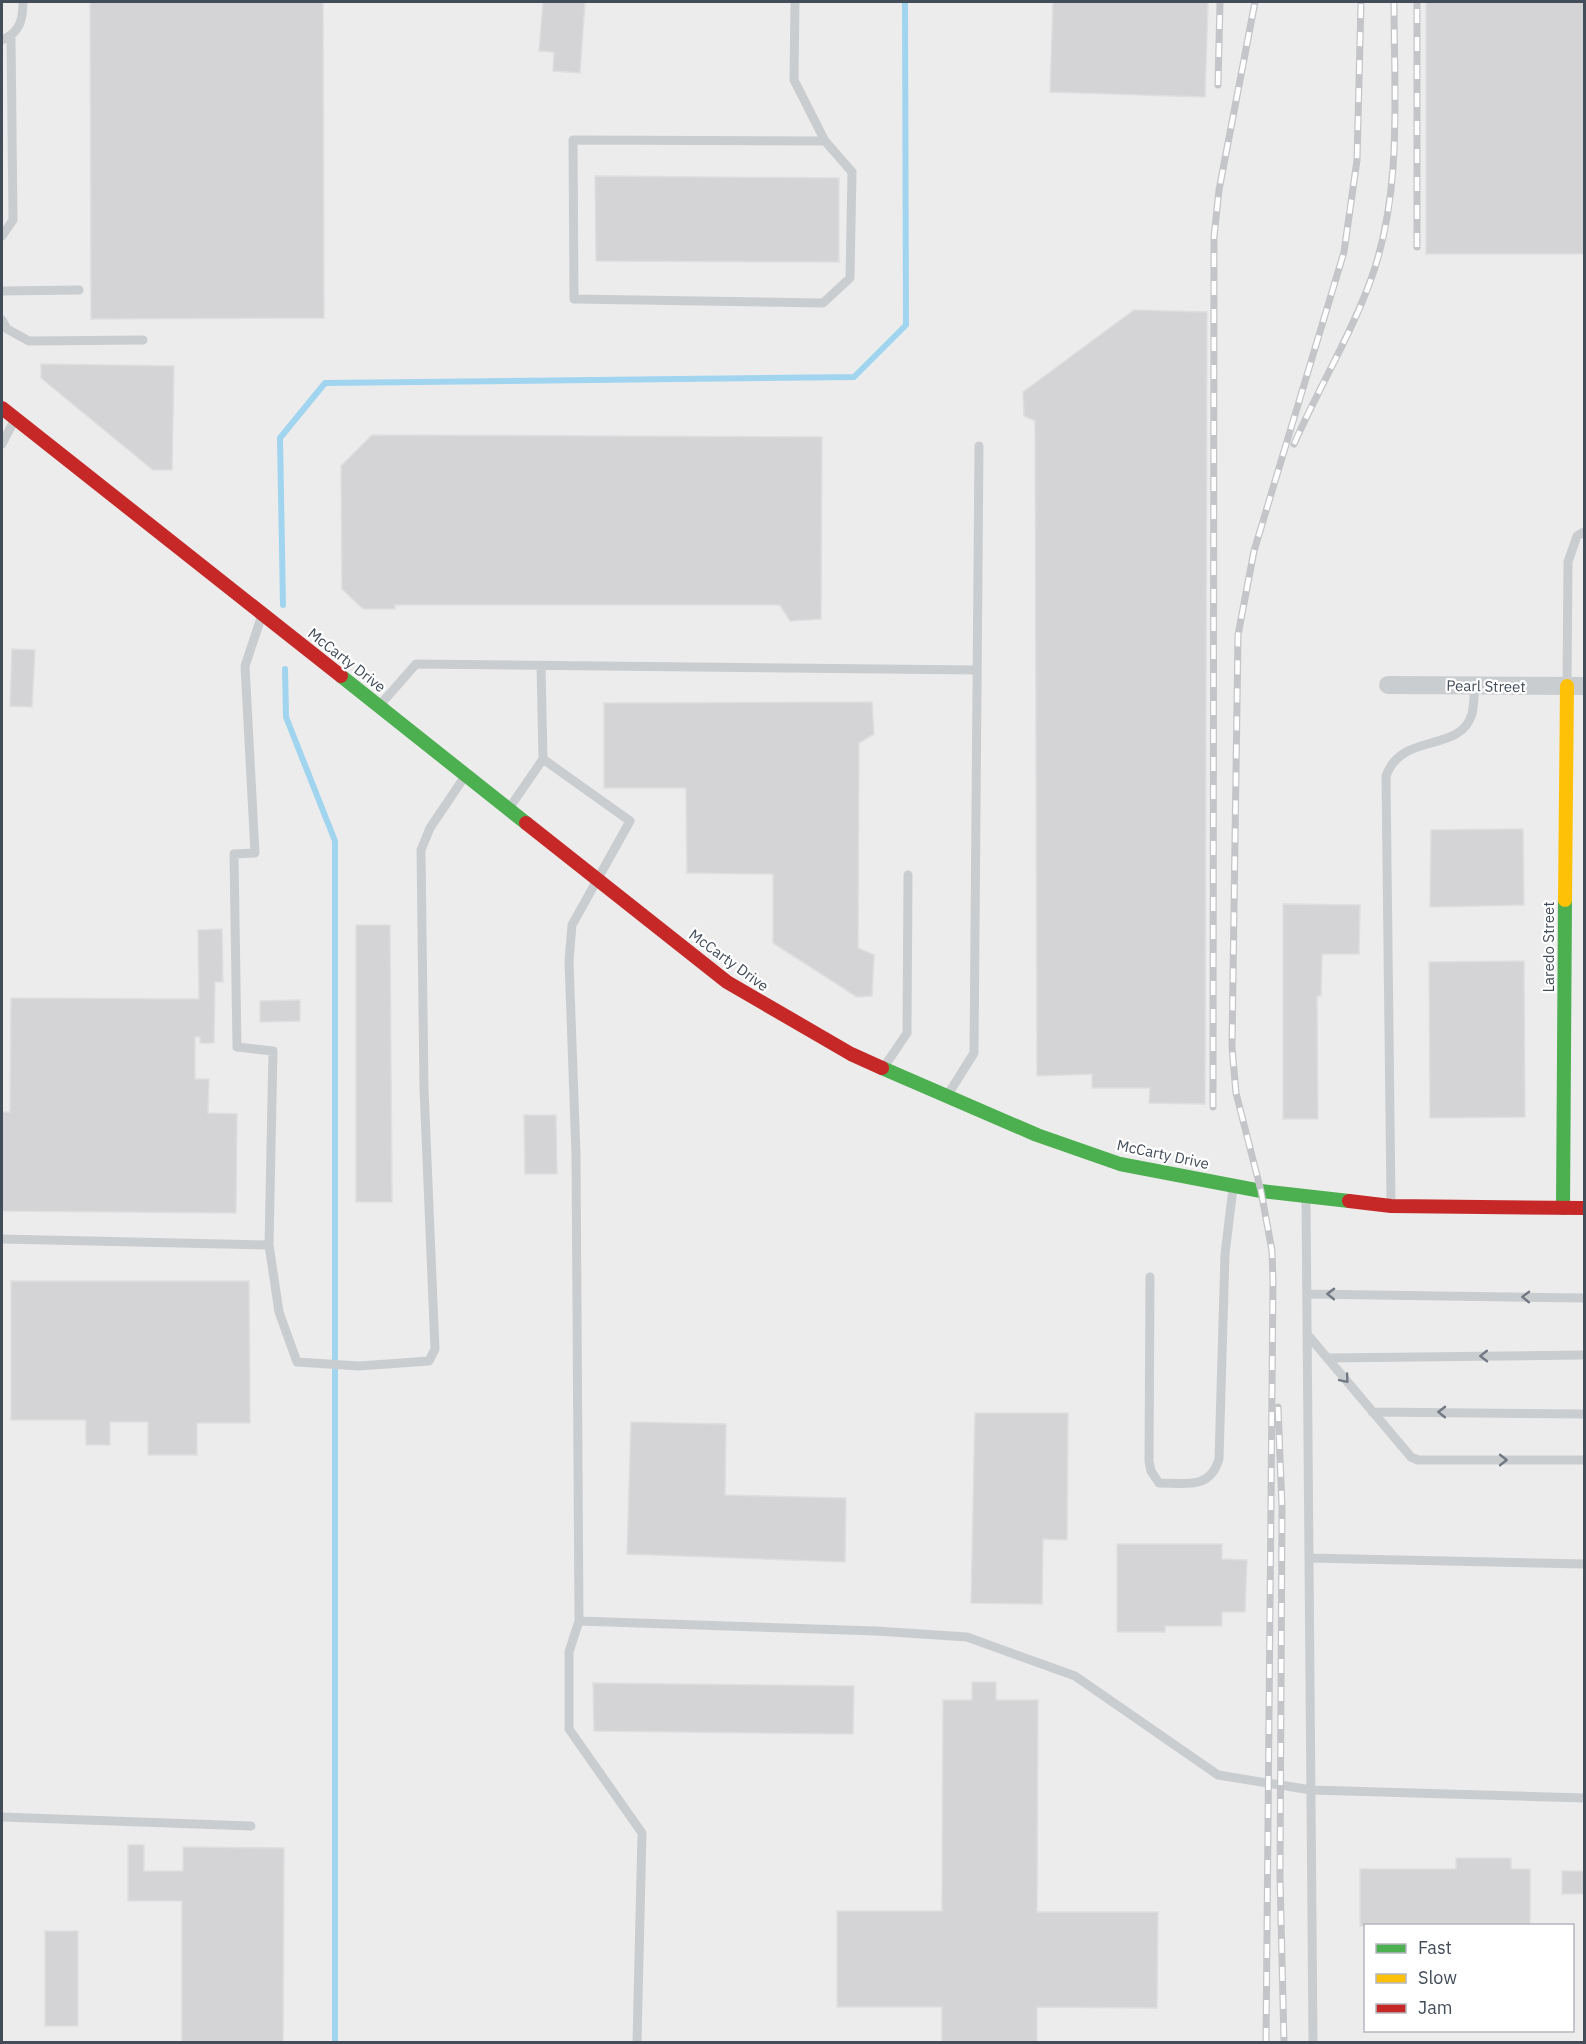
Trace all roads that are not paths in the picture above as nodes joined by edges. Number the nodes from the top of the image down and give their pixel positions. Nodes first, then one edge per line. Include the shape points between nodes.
1 (23, 2) edge
2 (795, 2) edge
3 (6, 38) edge
4 (825, 141) junction
5 (2, 236) edge
6 (79, 290) dead end
7 (2, 291) edge
8 (2, 320) edge
9 (143, 340) dead end
10 (2, 408) edge
11 (15, 419) junction
12 (2, 444) edge
13 (979, 446) dead end
14 (1584, 532) edge
15 (262, 614) junction
16 (541, 666) junction
17 (977, 670) junction
18 (1388, 685) dead end
19 (1475, 686) junction
20 (1576, 686) edge
21 (379, 706) junction
22 (543, 759) junction
23 (466, 775) junction
24 (508, 809) junction
25 (908, 875) dead end
26 (596, 878) junction
27 (882, 1069) junction
28 (946, 1098) junction
29 (1233, 1186) junction
30 (1306, 1196) junction
31 (1391, 1206) junction
32 (1563, 1208) junction
33 (1584, 1208) edge
34 (2, 1239) edge
35 (268, 1245) junction
36 (1150, 1277) dead end
37 (1307, 1294) junction
38 (1584, 1298) edge
39 (1308, 1334) junction
40 (1584, 1355) edge
41 (1327, 1358) junction
42 (1372, 1412) junction
43 (1584, 1414) edge
44 (1584, 1460) edge
45 (1309, 1558) junction
46 (1584, 1564) edge
47 (579, 1621) junction
48 (1311, 1790) junction
49 (1584, 1798) edge
50 (2, 1817) edge
51 (250, 1826) dead end
52 (638, 2043) edge
53 (1312, 2043) edge

1 - 3 lane via 23,20
2 - 4 lane via 794,80
3 - 5 lane via 13,220
4 - 4 lane via 573,140 574,299 823,303 850,278 852,172
6 - 7 lane
8 - 9 lane via 7,329 29,341
10 - 11 main road, McCarty Drive
11 - 12 lane
11 - 15 main road, McCarty Drive
13 - 17 lane
14 - 20 lane via 1577,536 1568,562
15 - 21 main road, McCarty Drive
15 - 35 lane via 245,666 255,853 234,854 237,1047 273,1051
16 - 17 lane
16 - 21 lane via 416,664
16 - 22 lane
17 - 28 lane via 974,1053
18 - 19 street, Pearl Street
19 - 20 street, Pearl Street
19 - 31 lane via 1472,715 1463,729 1439,742 1404,752 1391,762 1386,776
20 - 32 main road, Laredo Street
21 - 23 main road, McCarty Drive
22 - 24 lane
22 - 26 lane via 630,821
23 - 24 main road, McCarty Drive
23 - 35 lane via 430,828 421,850 424,1089 435,1349 429,1361 349,1366 297,1362 279,1312
24 - 26 main road, McCarty Drive
25 - 27 lane via 907,1032
26 - 27 main road, McCarty Drive via 727,982
26 - 47 lane via 572,925 569,961 576,1154
27 - 28 main road, McCarty Drive
28 - 29 main road, McCarty Drive via 1120,1164
29 - 30 main road, McCarty Drive
29 - 36 lane via 1225,1254 1219,1459 1215,1471 1197,1483 1159,1483 1151,1471
30 - 31 main road, McCarty Drive
30 - 37 lane
31 - 32 main road, McCarty Drive
32 - 33 main road, McCarty Drive
34 - 35 lane
38 -> 37 lane
37 - 39 lane
39 - 41 lane
39 - 45 lane
40 -> 41 lane
41 -> 42 lane
43 -> 42 lane
42 -> 44 lane via 1418,1460
45 - 46 lane
45 - 48 lane
47 - 48 lane via 876,1630 967,1637 1075,1676 1218,1775
47 - 52 lane via 569,1652 569,1729 642,1833
48 - 49 lane
48 - 53 lane
50 - 51 lane

